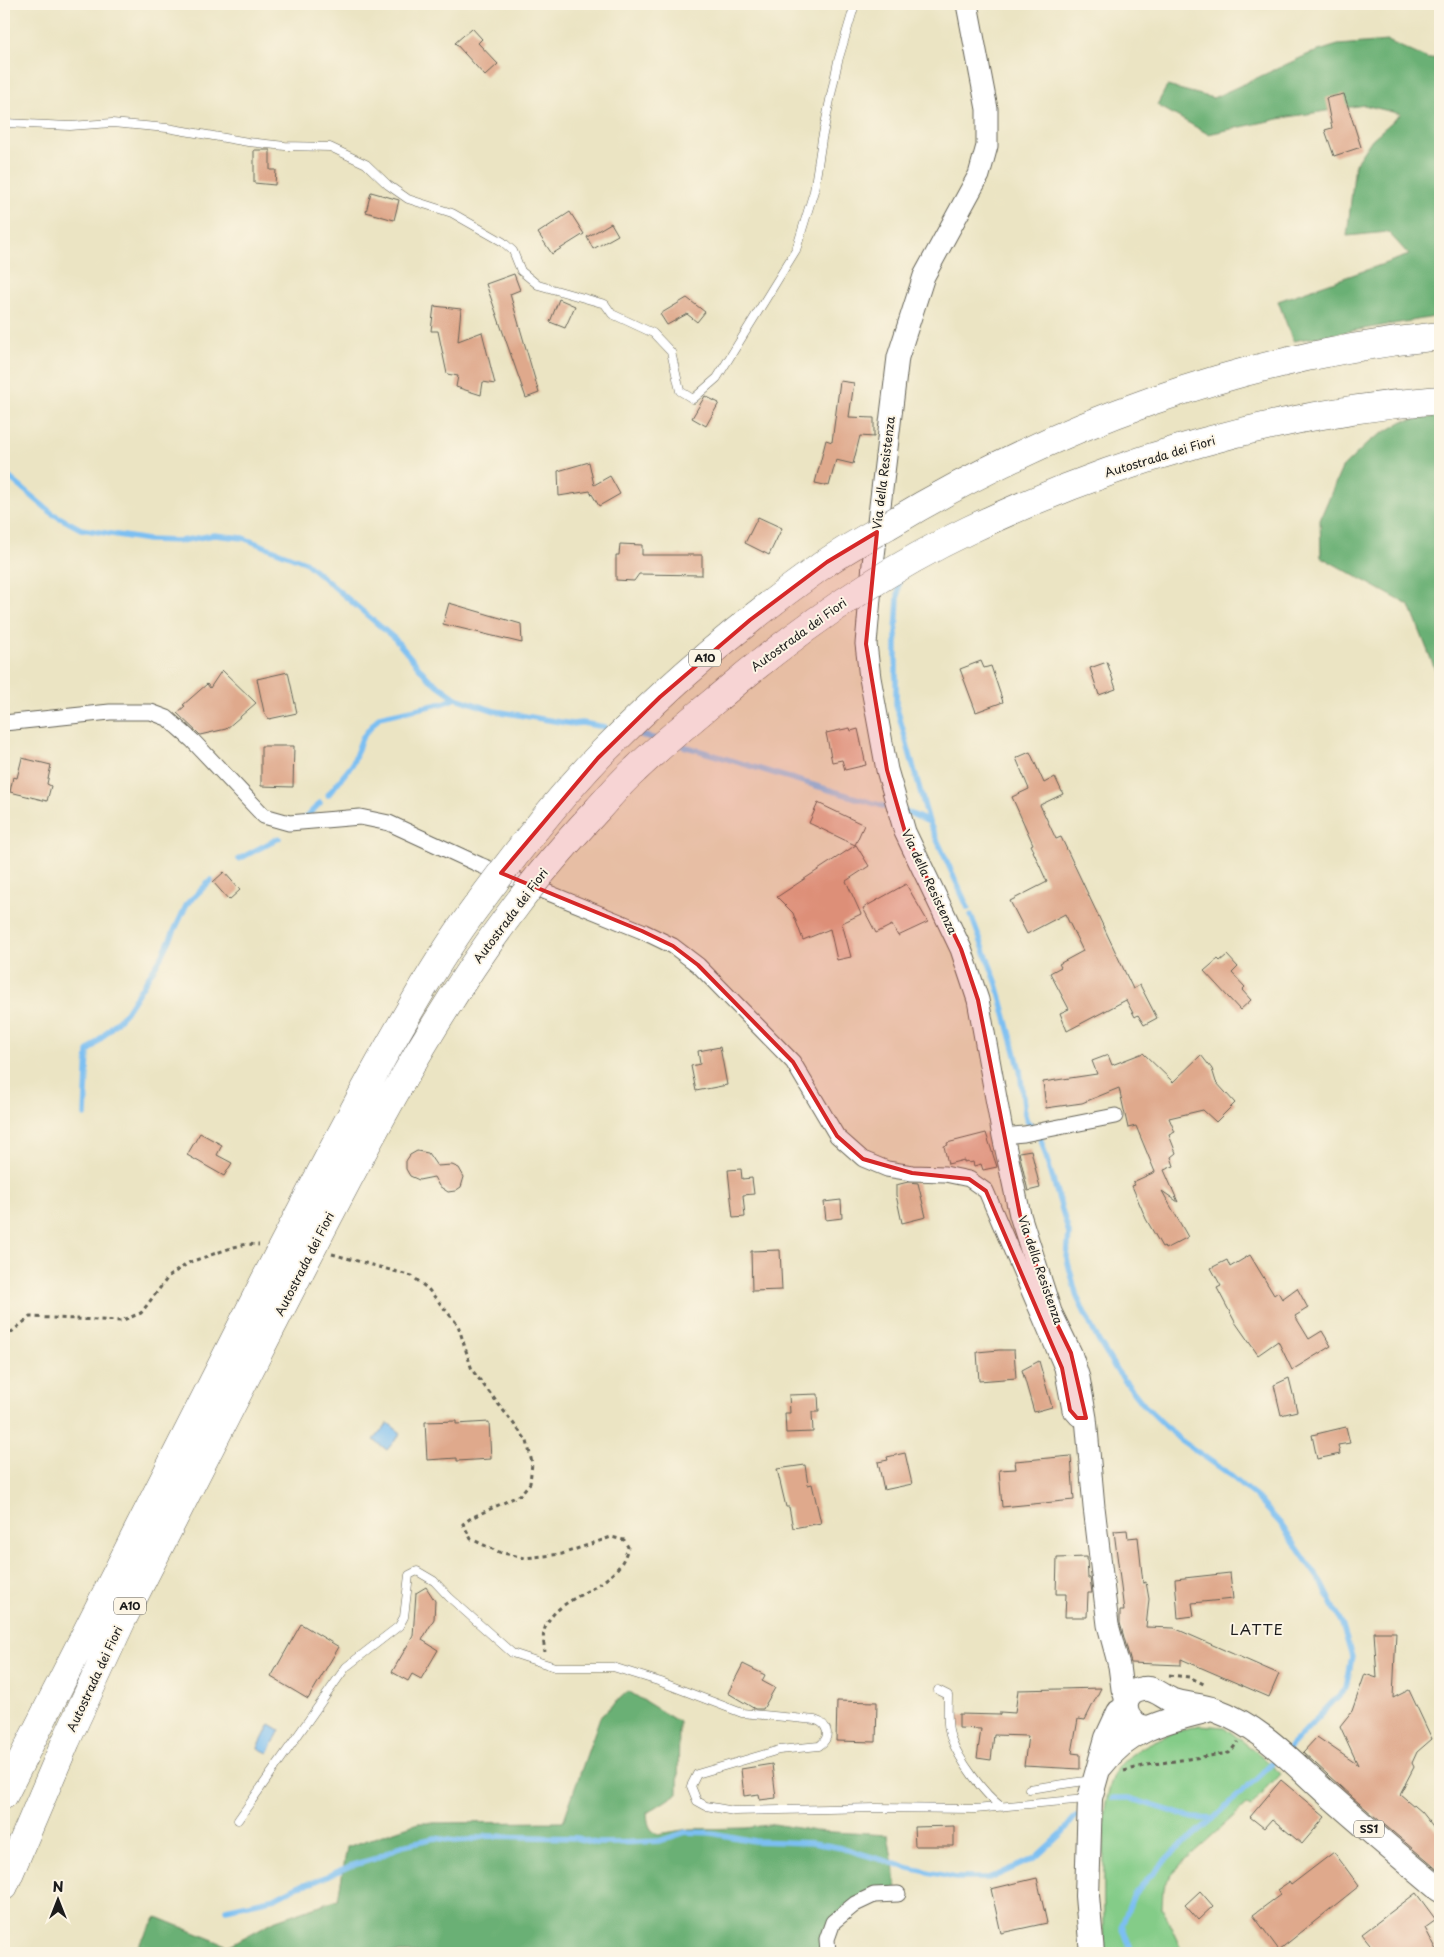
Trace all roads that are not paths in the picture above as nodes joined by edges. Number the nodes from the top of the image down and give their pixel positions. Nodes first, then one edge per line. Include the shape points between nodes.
1 (854, 4) edge
2 (967, 4) edge
3 (4, 123) edge
4 (1440, 336) edge
5 (1440, 400) edge
6 (4, 723) edge
7 (1115, 1116) dead end
8 (1003, 1136) junction
9 (1086, 1418) junction
10 (938, 1690) dead end
11 (1137, 1698) junction
12 (1213, 1709) junction
13 (1153, 1725) junction
14 (1095, 1782) junction
15 (1029, 1789) dead end
16 (4, 1795) edge
17 (1002, 1807) junction
18 (238, 1820) dead end
19 (4, 1886) edge
20 (1440, 1890) edge
21 (898, 1894) dead end
22 (828, 1953) edge
23 (1092, 1953) edge

1 - 3 lane via 838,61 814,191 796,250 717,378 693,399 680,391 671,352 653,334 612,314 605,304 538,285 521,271 513,251 502,242 452,213 408,199 366,164 330,147 266,144 112,122 70,126
2 - 8 street, Via della Resistenza via 987,109 987,146 979,175 924,276 898,357 866,644 887,770 905,832 961,949 978,1000
4 - 16 highway, A10, bridge via 1335,352 1248,371 1087,426 996,466 934,498 827,562 750,620 660,697 598,758 528,839 469,916 411,1006 355,1106 244,1321
5 - 19 highway, Autostrada dei Fiori / A10, bridge via 1320,415 1166,453 1067,487 967,531 888,574 827,613 758,663 632,772 567,843 515,907 464,979 398,1087 122,1620
6 - 9 street via 110,712 151,712 167,718 193,741 264,816 289,823 360,817 390,823 672,946 698,965 793,1062 837,1136 863,1159 895,1170 969,1179 986,1191 1062,1368 1070,1410 1077,1418
7 - 8 street
8 - 9 street, Via della Resistenza via 1020,1215 1051,1312 1071,1353
9 - 11 street, Via della Resistenza via 1108,1625 1120,1676
10 - 17 lane via 948,1695 951,1737 970,1772 994,1802
11 - 12 main road, SS1 via 1170,1699
11 - 13 main road via 1130,1720 1135,1725
11 - 13 main road via 1163,1699 1163,1718
11 - 14 main road via 1120,1712 1112,1725
12 - 13 main road
12 - 20 main road, SS1 via 1235,1718 1252,1735 1300,1767
13 - 14 main road via 1121,1743
14 - 15 lane
14 - 17 lane
14 - 23 main road via 1087,1896
17 - 18 lane via 734,1811 706,1806 697,1801 691,1786 697,1774 779,1750 819,1746 827,1736 826,1727 815,1720 742,1713 613,1667 555,1667 512,1652 434,1581 417,1571 409,1575 404,1617 399,1626 346,1667
21 - 22 street via 874,1895 855,1904 834,1922 828,1938

